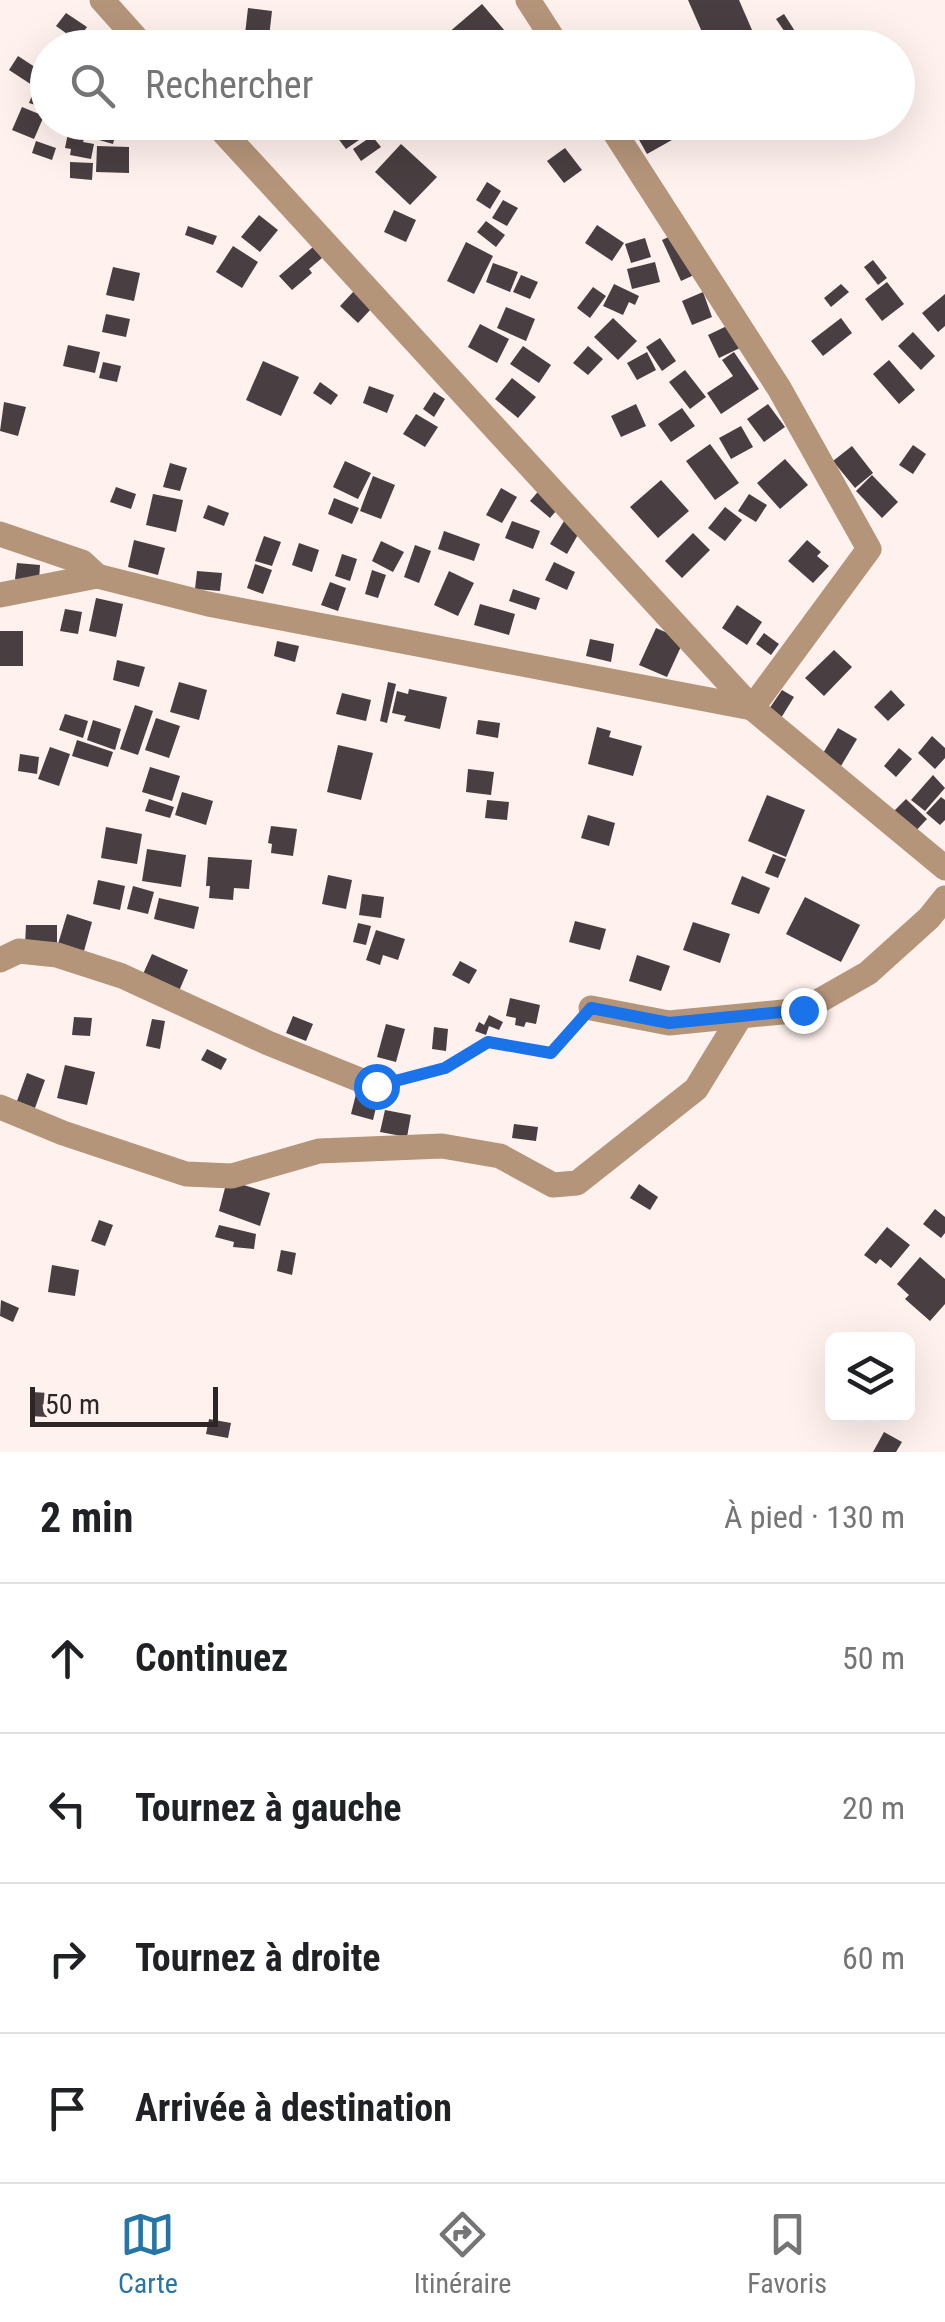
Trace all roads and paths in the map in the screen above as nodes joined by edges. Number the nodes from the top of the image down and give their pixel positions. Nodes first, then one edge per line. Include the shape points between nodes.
1 (102, 0) edge
2 (528, 0) edge
3 (130, 30) edge
4 (547, 30) edge
5 (231, 140) edge
6 (620, 140) edge
7 (0, 534) edge
8 (97, 576) junction
9 (0, 594) edge
10 (752, 708) junction
11 (945, 868) edge
12 (945, 898) edge
13 (0, 960) edge
14 (591, 1008) joint
15 (740, 1018) junction
16 (376, 1086) joint
17 (0, 1107) edge

1 - 3 street
2 - 4 street
5 - 10 street
6 - 10 street via 779,388 869,549
7 - 8 street via 82,562
8 - 9 street
8 - 10 street via 208,604
10 - 11 street
12 - 15 street via 868,973 803,1010
13 - 16 street via 19,951 57,954
14 - 15 street via 669,1023
14 - 16 path via 551,1053 488,1042 445,1068
15 - 17 street via 696,1088 577,1183 552,1185 500,1156 442,1146 319,1151 232,1176 186,1174

